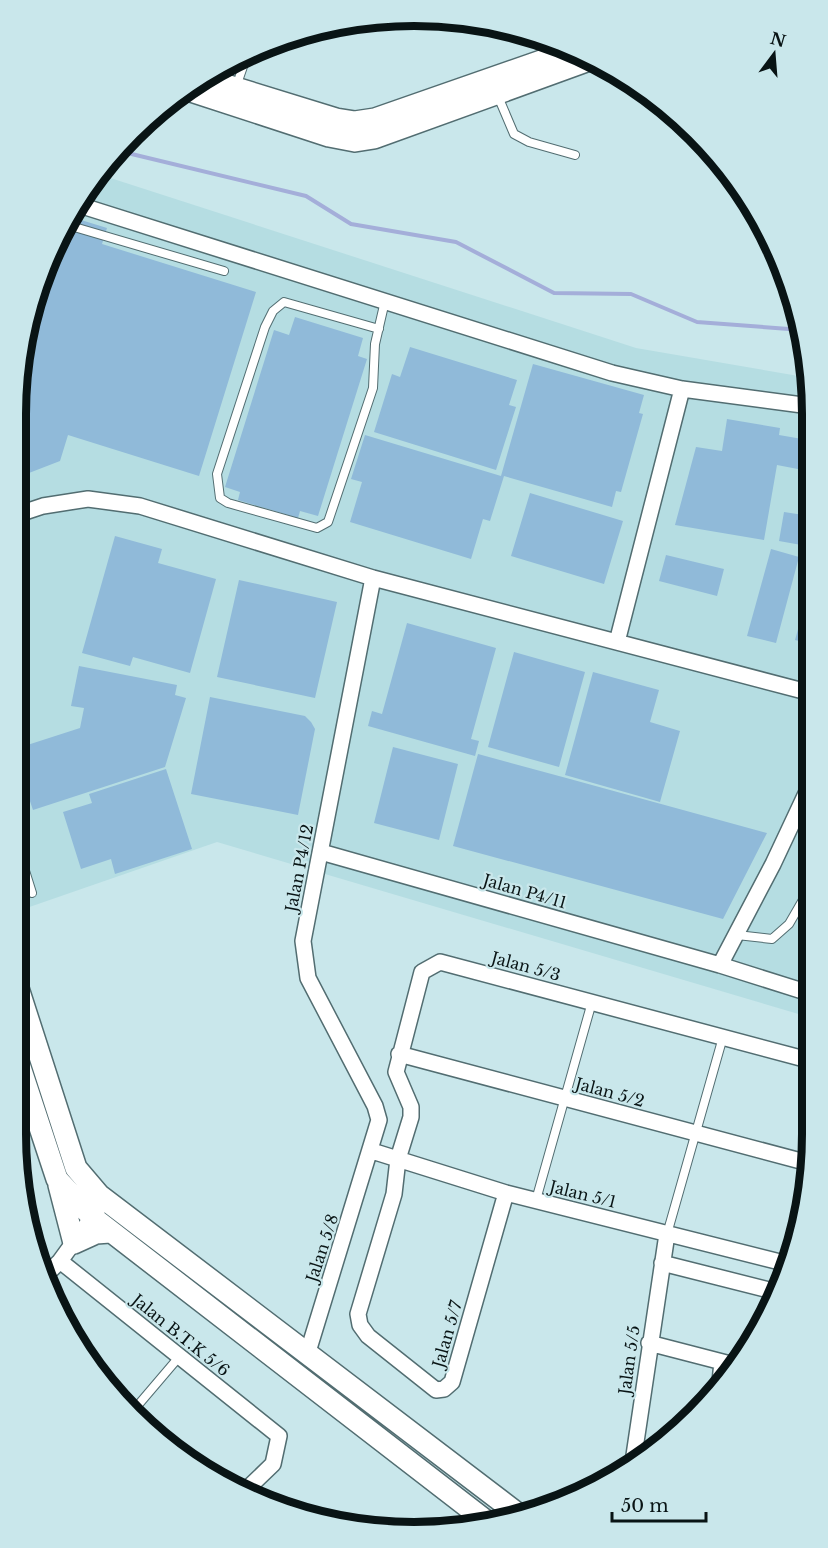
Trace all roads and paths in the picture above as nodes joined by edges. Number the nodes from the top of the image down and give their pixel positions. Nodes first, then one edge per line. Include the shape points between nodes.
1 (562, 55) edge
2 (579, 63) edge
3 (243, 65) edge
4 (214, 81) edge
5 (494, 86) junction
6 (235, 88) junction
7 (196, 92) edge
8 (575, 155) dead end
9 (86, 207) edge
10 (74, 227) edge
11 (224, 271) dead end
12 (385, 302) junction
13 (379, 328) junction
14 (681, 389) junction
15 (802, 405) edge
16 (26, 512) edge
17 (373, 578) junction
18 (617, 642) junction
19 (802, 691) edge
20 (802, 801) edge
21 (321, 852) junction
22 (26, 874) edge
23 (32, 893) dead end
24 (802, 902) edge
25 (737, 935) junction
26 (720, 965) junction
27 (802, 991) edge
28 (592, 1002) junction
29 (26, 1013) edge
30 (723, 1037) junction
31 (399, 1054) junction
32 (802, 1057) edge
33 (26, 1085) edge
34 (565, 1099) junction
35 (698, 1133) junction
36 (372, 1151) junction
37 (398, 1160) junction
38 (802, 1161) edge
39 (57, 1179) junction
40 (506, 1193) junction
41 (105, 1200) junction
42 (536, 1200) junction
43 (91, 1216) junction
44 (110, 1232) junction
45 (667, 1234) junction
46 (74, 1243) junction
47 (60, 1262) junction
48 (781, 1262) edge
49 (662, 1263) junction
50 (50, 1271) edge
51 (770, 1290) edge
52 (368, 1336) joint
53 (649, 1343) junction
54 (307, 1355) junction
55 (179, 1357) junction
56 (728, 1364) edge
57 (137, 1407) edge
58 (634, 1454) edge
59 (250, 1486) edge
60 (512, 1510) edge
61 (480, 1517) edge

1 - 5 street
2 - 5 street
3 - 6 lane
4 - 6 street
5 - 6 street via 355,122
5 - 7 street via 374,138 355,141
5 - 8 lane via 514,134
9 - 12 street
10 - 11 lane
12 - 13 lane
12 - 14 street via 612,373
13 - 13 lane via 373,388 328,522 317,528 220,498 217,474 273,311 284,302
14 - 15 street
14 - 18 street
16 - 17 street via 88,499 140,506
17 - 18 street
17 - 21 street, Jalan P4/12
18 - 19 street
20 - 25 street
21 - 26 street, Jalan P4/11
21 - 36 street, Jalan P4/12 via 303,941 308,978 375,1106 379,1120
22 - 23 lane
24 - 25 lane via 789,924 772,939
25 - 26 street
26 - 27 street, Jalan P4/11
28 - 30 street, Jalan 5/3
28 - 31 street, Jalan 5/3 via 440,962 422,972
28 - 34 lane
29 - 41 street via 76,1168
30 - 32 street, Jalan 5/3
30 - 35 lane
31 - 34 street, Jalan 5/2
31 - 37 street, Jalan 5/3 via 396,1072 411,1107 411,1117
33 - 39 street
34 - 35 street, Jalan 5/2
34 - 42 lane
35 - 38 street, Jalan 5/2
35 - 45 lane
36 - 37 street, Jalan 5/1
36 - 54 street, Jalan 5/8
37 - 40 street, Jalan 5/1
37 - 52 street, Jalan 5/3 via 393,1194 358,1314 360,1326
39 - 43 street
39 - 46 street
40 - 42 street, Jalan 5/1
40 - 52 street, Jalan 5/7 via 452,1382 436,1390
41 - 43 street
41 - 54 street
42 - 45 street, Jalan 5/1
43 - 44 street
43 - 46 street
44 - 46 street via 96,1233
44 - 61 street
45 - 48 street, Jalan 5/1
45 - 49 street, Jalan 5/5
46 - 47 street
47 - 50 street
47 - 55 street, Jalan B.T.K 5/6
49 - 51 street
49 - 53 street, Jalan 5/5
53 - 56 street
53 - 58 street, Jalan 5/5
54 - 60 street
55 - 57 lane
55 - 59 street, Jalan B.T.K 5/6 via 279,1436 273,1464

